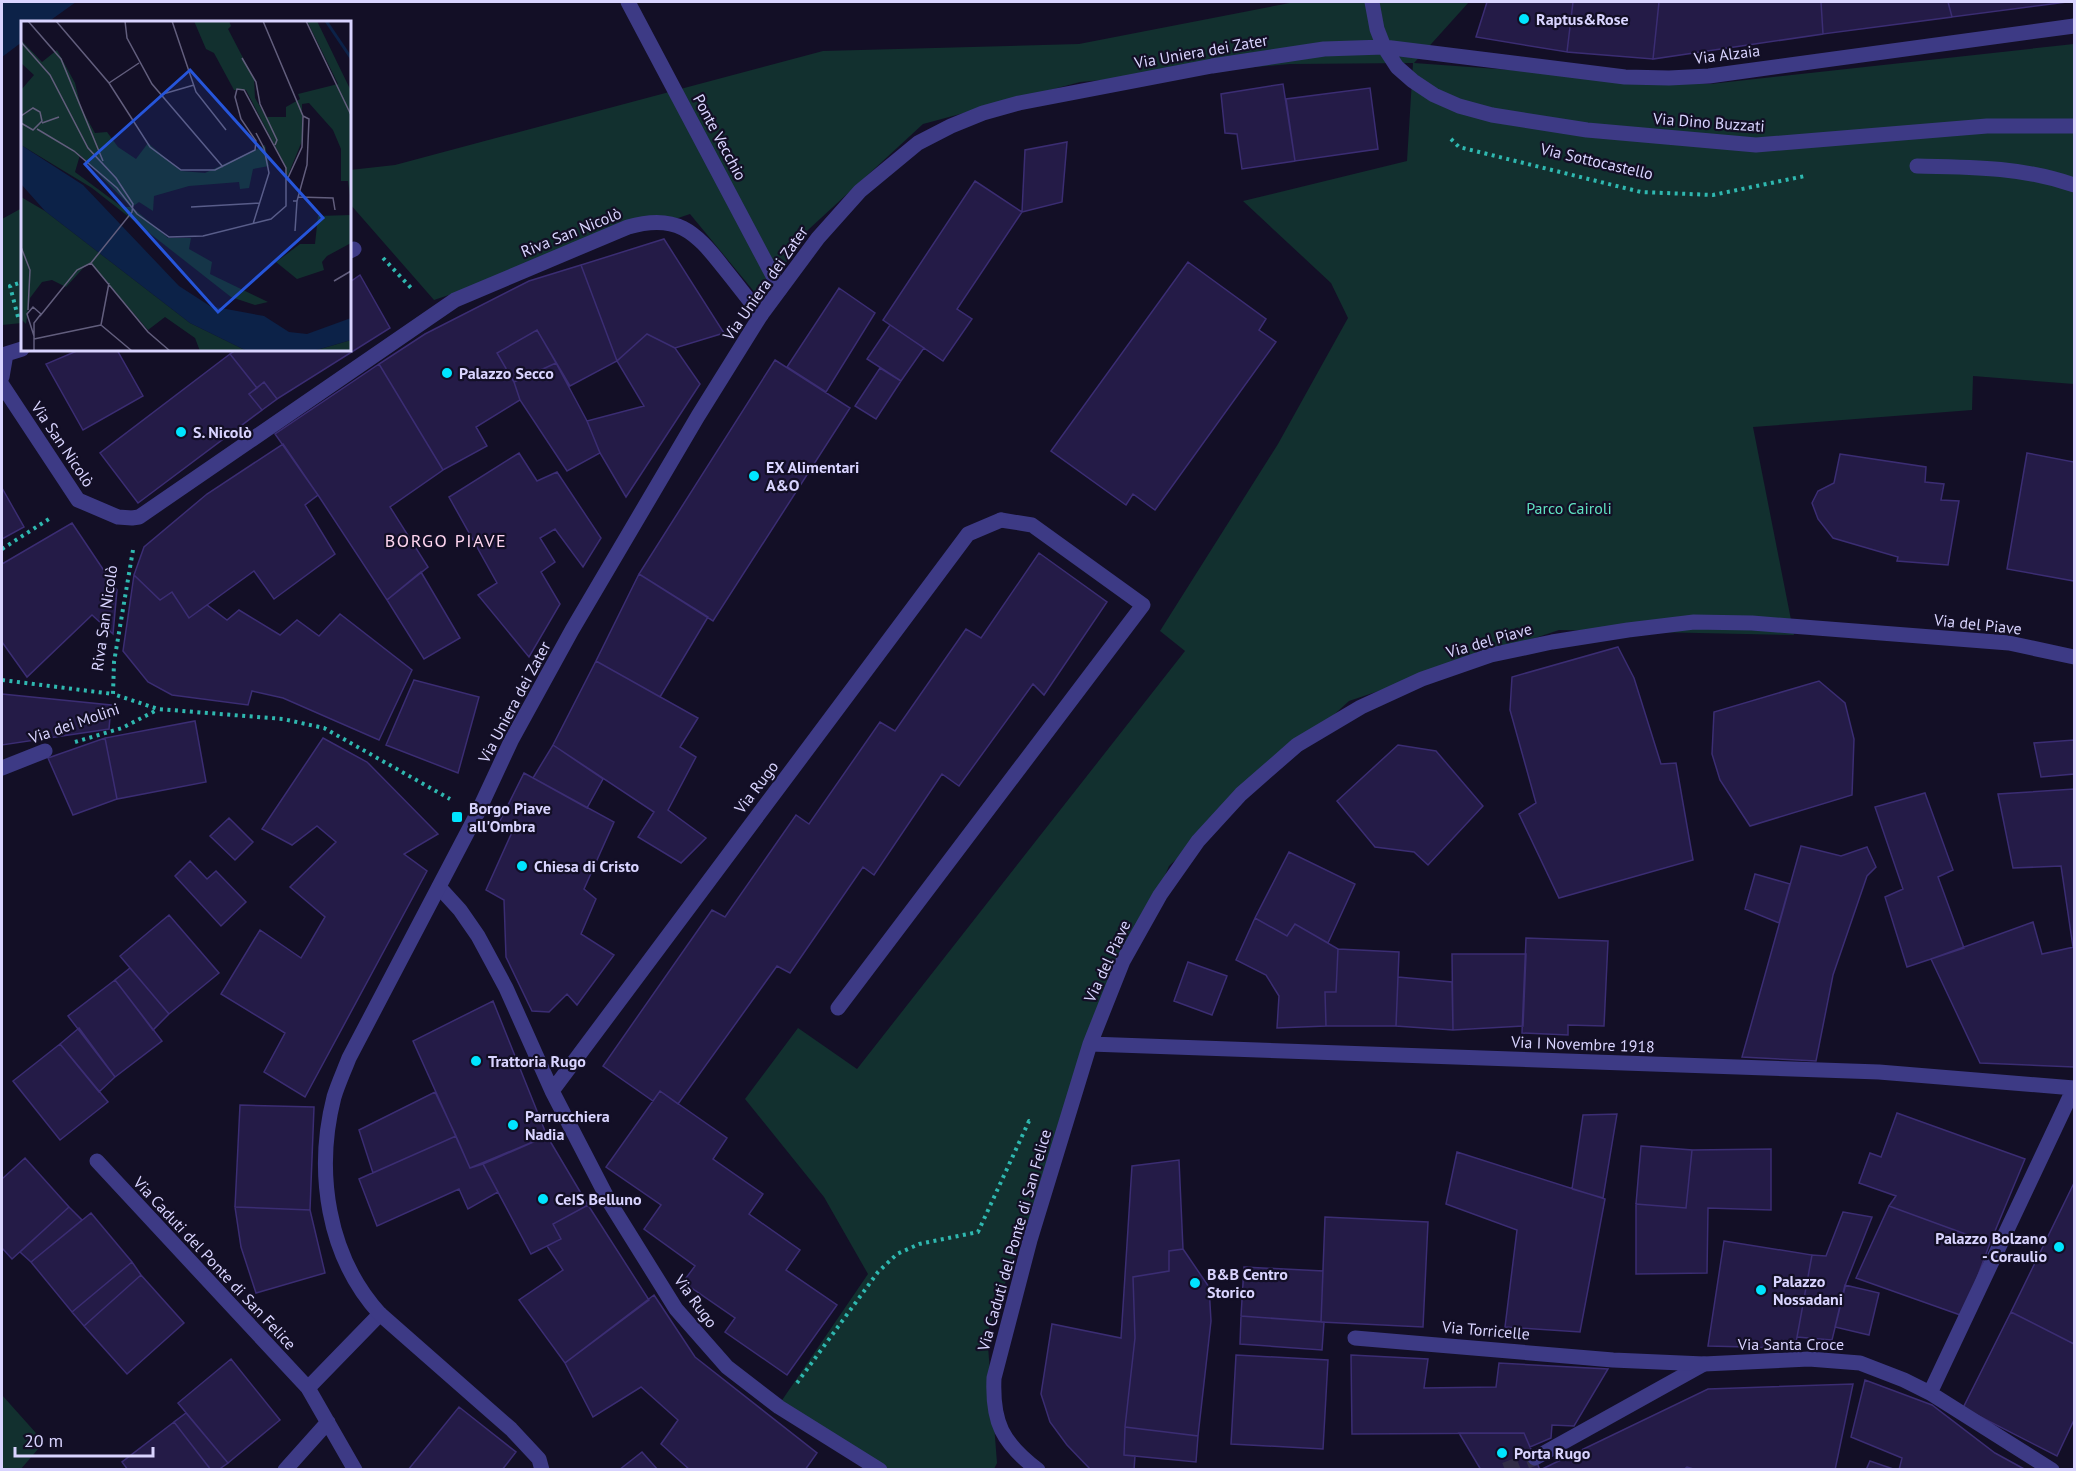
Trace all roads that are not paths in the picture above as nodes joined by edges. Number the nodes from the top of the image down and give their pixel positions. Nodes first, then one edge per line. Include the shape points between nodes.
1 (628, 2) edge
2 (1372, 2) edge
3 (2074, 26) edge
4 (1384, 47) junction
5 (2074, 126) edge
6 (1917, 166) dead end
7 (2074, 185) edge
8 (780, 289) junction
9 (761, 315) junction
10 (21, 350) edge
11 (2, 377) edge
12 (2, 385) edge
13 (139, 516) joint
14 (2074, 657) edge
15 (45, 751) road end
16 (2, 768) edge
17 (439, 887) junction
18 (838, 1008) dead end
19 (1090, 1044) junction
20 (2074, 1088) edge
21 (552, 1091) junction
22 (97, 1161) dead end
23 (380, 1314) junction
24 (1356, 1338) dead end
25 (1614, 1360) joint
26 (1704, 1364) junction
27 (308, 1388) junction
28 (1930, 1393) junction
29 (327, 1422) junction
30 (1535, 1458) tunnel mouth
31 (541, 1464) edge
32 (285, 1470) edge
33 (355, 1470) edge
34 (552, 1470) edge
35 (880, 1470) edge
36 (1038, 1470) edge
37 (2052, 1470) edge

1 - 8 street, Ponte Vecchio
2 - 4 street, Via Dino Buzzati
3 - 4 street, Via Alzaia via 1709,76 1669,78 1615,76
4 - 5 street, Via Dino Buzzati via 1413,81 1458,106 1587,130 1756,145 1987,126
4 - 8 street, Via Uniera dei Zater via 1324,49 1212,66 983,112 918,143 887,167 818,238
6 - 7 street via 1995,167
8 - 9 street, Via Uniera dei Zater
9 - 13 street, Riva San Nicolò via 701,240 680,226 643,222 455,300
9 - 17 street, Via Uniera dei Zater via 572,630 511,741
10 - 11 street via 6,354
12 - 13 street, Via San Nicolò via 78,500 118,517
14 - 19 street, Via del Piave via 2009,643 1694,622 1552,642 1491,655 1422,679 1361,706 1296,746 1241,794 1205,833 1160,895 1123,962
15 - 16 street, Via dei Molini
17 - 21 street, Via Rugo via 478,936
17 - 23 street via 350,1058 335,1095 326,1138 333,1228 348,1268
18 - 21 street, Via Rugo via 1143,604 1032,525 1001,520 968,534
19 - 20 street, Via I Novembre 1918 via 1879,1072
19 - 36 street, Via Caduti del Ponte di San Felice via 1029,1240 994,1378 996,1420 1008,1442
20 - 28 street
21 - 35 street, Via Rugo via 610,1203 676,1309 727,1367 780,1407
22 - 27 street, Via Caduti del Ponte di San Felice
23 - 27 street
23 - 31 street via 511,1429
24 - 25 street, Via Torricelle
25 - 26 street, Via Santa Croce
26 - 28 street, Via Santa Croce via 1809,1359 1860,1363
26 - 30 street, Via Santa Croce
27 - 29 street, Via Caduti del Ponte di San Felice
28 - 37 street, Via Santa Croce
29 - 32 street
29 - 33 street, Via Caduti del Ponte di San Felice
31 - 34 street

